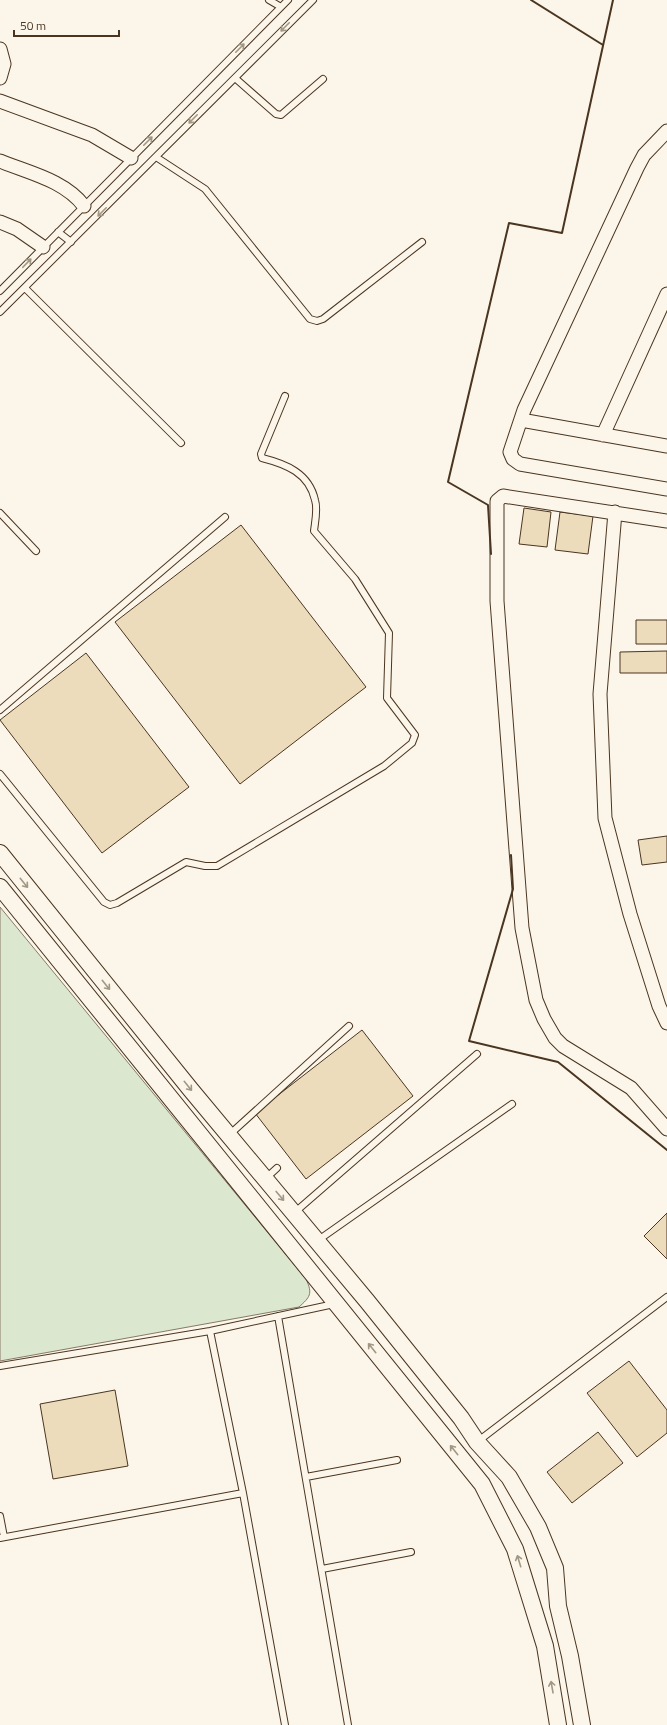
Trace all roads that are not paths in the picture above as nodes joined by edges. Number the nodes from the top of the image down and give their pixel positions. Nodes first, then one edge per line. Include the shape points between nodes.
1 (269, 0) edge
2 (288, 0) edge
3 (313, 0) edge
4 (281, 7) junction
5 (0, 49) edge
6 (0, 78) edge
7 (235, 78) junction
8 (323, 79) dead end
9 (0, 101) edge
10 (667, 131) edge
11 (156, 157) junction
12 (131, 158) junction
13 (0, 161) edge
14 (84, 206) junction
15 (0, 222) edge
16 (58, 232) junction
17 (71, 242) junction
18 (422, 242) dead end
19 (43, 247) junction
20 (25, 288) junction
21 (0, 291) edge
22 (667, 294) edge
23 (0, 312) edge
24 (285, 396) dead end
25 (521, 420) junction
26 (603, 435) junction
27 (181, 444) dead end
28 (667, 446) edge
29 (667, 489) edge
30 (0, 512) edge
31 (615, 512) junction
32 (225, 517) dead end
33 (667, 521) edge
34 (36, 551) dead end
35 (0, 710) edge
36 (0, 774) edge
37 (0, 853) edge
38 (0, 887) edge
39 (667, 1023) edge
40 (349, 1026) dead end
41 (148, 1037) junction
42 (132, 1051) junction
43 (477, 1054) dead end
44 (512, 1104) dead end
45 (667, 1128) edge
46 (229, 1135) junction
47 (277, 1168) dead end
48 (265, 1179) junction
49 (294, 1213) junction
50 (317, 1241) junction
51 (667, 1298) edge
52 (336, 1303) junction
53 (278, 1316) junction
54 (210, 1331) junction
55 (0, 1366) edge
56 (477, 1442) junction
57 (397, 1460) dead end
58 (306, 1477) junction
59 (243, 1493) junction
60 (0, 1516) edge
61 (2, 1537) edge
62 (410, 1552) dead end
63 (322, 1569) junction
64 (286, 1725) edge
65 (348, 1725) edge
66 (558, 1725) edge
67 (582, 1725) edge

1 - 4 lane
2 - 4 lane
3 -> 7 lane
12 -> 4 lane
5 - 6 street via 4,64
7 - 8 lane via 276,114 281,115
7 -> 11 lane
9 - 12 street via 92,135
10 - 25 street via 644,155 637,168
11 -> 17 lane
11 - 18 lane via 205,189 310,319 323,320
12 - 14 lane
13 - 14 street via 61,185
14 - 16 lane
15 - 19 street via 17,229
16 - 17 lane
16 - 19 lane
17 - 20 lane
21 -> 19 lane
20 - 23 lane
20 - 27 lane
22 - 26 street
24 - 36 lane via 261,454 262,458 296,470 306,480 316,500 314,531 355,579 389,633 387,698 415,735 412,743 384,766 217,866 186,862 110,905 104,902
25 - 26 street
25 - 29 street via 510,452 513,459 520,464
26 - 28 street
30 - 34 lane
31 - 33 street
31 - 39 street via 600,694 605,818 630,914 659,1006
31 - 45 street via 503,496 497,501 497,600 522,928 536,1000 554,1038 631,1088
32 - 35 lane
37 -> 41 street
38 - 42 street
40 - 46 lane
41 - 42 street
41 -> 46 street
42 - 52 street
43 - 49 lane
44 - 50 lane
46 - 48 street
47 - 48 lane
48 -> 49 street
49 - 50 street
50 - 56 street via 456,1412
51 - 56 lane
52 - 53 lane
66 -> 52 street via 544,1646 515,1549 482,1484
53 - 54 lane
53 - 58 lane
54 - 55 lane
54 - 59 lane
56 - 67 street via 509,1477 538,1527 555,1568 558,1606
57 - 58 lane
58 - 63 lane
59 - 61 lane
59 - 64 lane
60 - 61 lane
62 - 63 lane
63 - 65 lane

